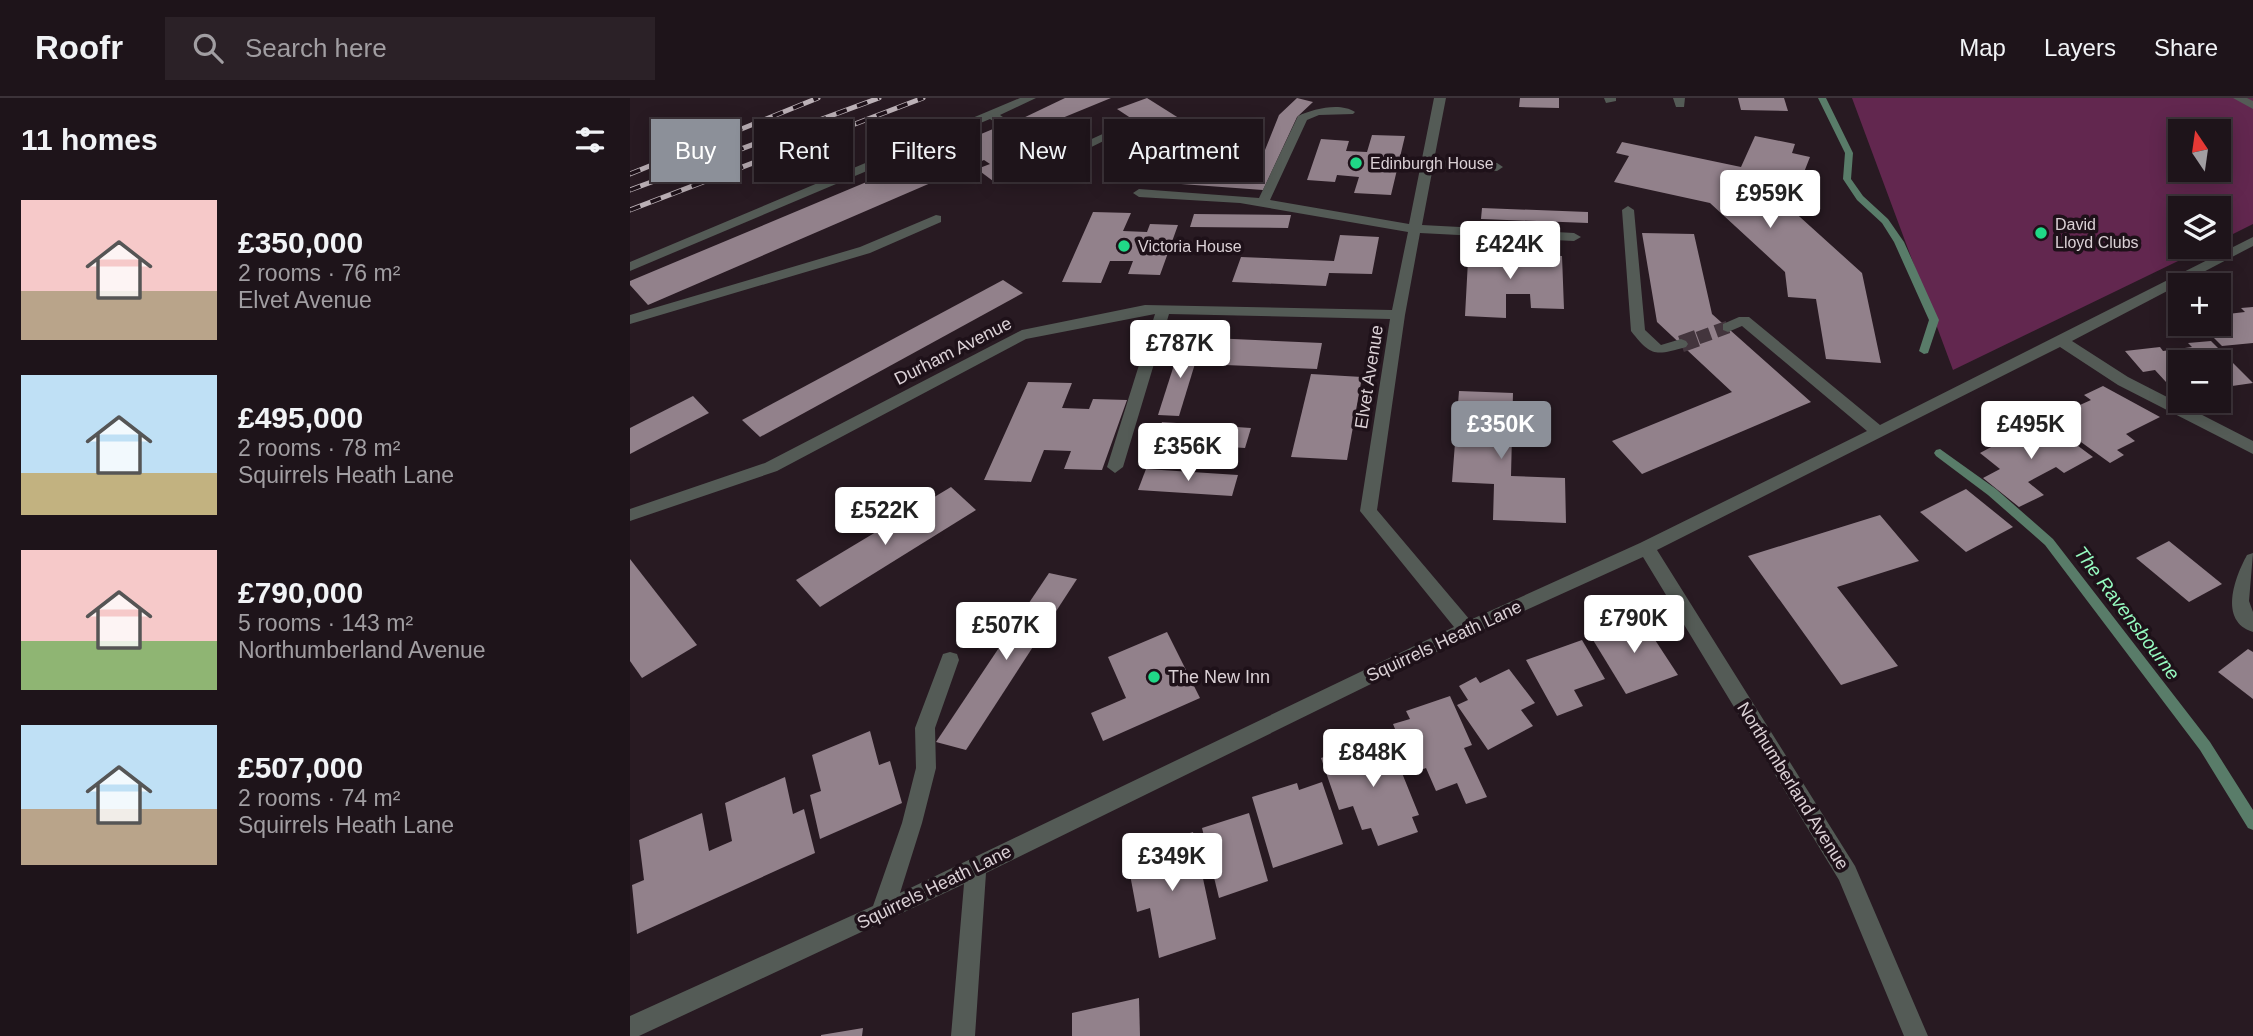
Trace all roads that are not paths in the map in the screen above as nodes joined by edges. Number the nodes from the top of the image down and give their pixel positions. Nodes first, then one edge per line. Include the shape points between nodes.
1 (1030, 98) edge
2 (1440, 98) edge
3 (2239, 98) edge
4 (2253, 106) edge
5 (1349, 112) dead end
6 (991, 114) junction
7 (1104, 137) edge
8 (1427, 163) junction
9 (1497, 167) dead end
10 (1139, 193) dead end
11 (1263, 203) junction
12 (1628, 210) dead end
13 (936, 219) dead end
14 (1415, 229) junction
15 (1574, 237) dead end
16 (2253, 241) edge
17 (630, 267) edge
18 (1163, 309) junction
19 (1398, 315) junction
20 (630, 320) edge
21 (1728, 327) tunnel mouth
22 (2061, 341) junction
23 (1681, 344) tunnel mouth
24 (1879, 432) junction
25 (2253, 448) edge
26 (1115, 467) dead end
27 (630, 514) edge
28 (1646, 548) junction
29 (2253, 560) edge
30 (2253, 625) edge
31 (1468, 629) junction
32 (950, 660) dead end
33 (976, 867) junction
34 (882, 913) junction
35 (630, 1028) edge
36 (963, 1036) edge
37 (1916, 1036) edge

1 - 6 street
2 - 8 street, Elvet Avenue
3 - 4 street
5 - 11 street via 1317,112 1302,118
6 - 7 street via 1052,156
6 - 17 street
8 - 9 street
8 - 14 street, Elvet Avenue
10 - 11 street
11 - 14 street
12 - 23 street via 1638,331 1658,350
13 - 20 street via 865,250
14 - 15 street
14 - 19 street, Elvet Avenue
16 - 22 street, Squirrels Heath Lane
18 - 19 street, Durham Avenue
18 - 26 street
18 - 27 street, Durham Avenue via 1022,335 771,467
19 - 31 street, Elvet Avenue via 1368,511
21 - 24 street via 1744,320
22 - 24 street, Squirrels Heath Lane
22 - 25 street via 2123,381
24 - 28 street, Squirrels Heath Lane
28 - 31 street, Squirrels Heath Lane
28 - 37 street, Northumberland Avenue via 1847,873
29 - 30 street via 2240,587 2244,616
31 - 33 street, Squirrels Heath Lane
32 - 34 street via 925,729 926,768
33 - 34 street, Squirrels Heath Lane
33 - 36 street
34 - 35 street, Squirrels Heath Lane

